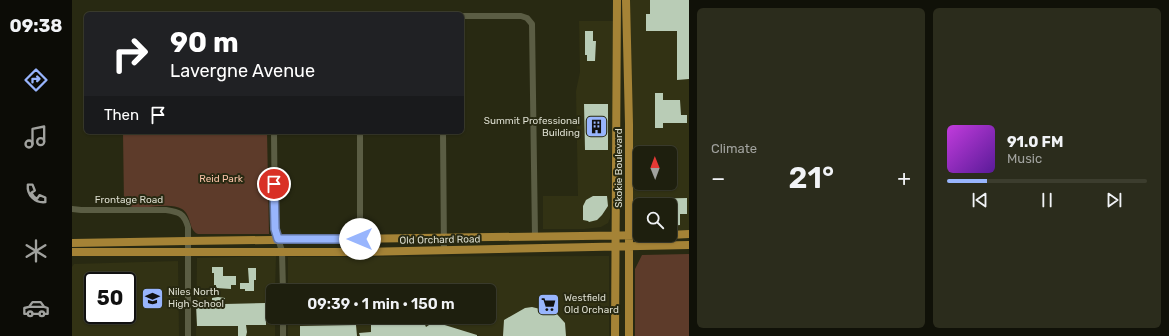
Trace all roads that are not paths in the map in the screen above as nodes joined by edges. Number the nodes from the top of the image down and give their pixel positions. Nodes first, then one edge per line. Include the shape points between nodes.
1 (617, 0) edge
2 (626, 0) edge
3 (464, 16) edge
4 (274, 134) edge
5 (360, 134) edge
6 (444, 134) edge
7 (72, 209) edge
8 (689, 234) edge
9 (629, 235) junction
10 (633, 235) edge
11 (677, 235) edge
12 (615, 236) junction
13 (535, 237) junction
14 (444, 238) junction
15 (278, 239) junction
16 (360, 239) junction
17 (187, 241) junction
18 (72, 244) edge
19 (689, 245) edge
20 (629, 247) junction
21 (615, 248) junction
22 (444, 250) junction
23 (282, 251) junction
24 (72, 252) edge
25 (187, 252) junction
26 (360, 252) junction
27 (283, 284) edge
28 (283, 324) edge
29 (188, 336) edge
30 (283, 336) edge
31 (616, 336) edge
32 (629, 336) edge

1 - 12 main road, Skokie Boulevard
2 - 9 main road, Skokie Boulevard
3 - 13 street via 521,16 531,21
4 - 15 street via 275,229
5 - 16 street
6 - 14 street
7 - 17 street, Frontage Road via 176,211 186,220
8 - 11 main road
9 - 10 main road, Old Orchard Road
9 - 12 main road, Old Orchard Road
9 - 20 main road, Skokie Boulevard
12 - 13 main road, Old Orchard Road
12 - 21 main road, Skokie Boulevard
13 - 14 main road, Old Orchard Road
14 - 16 main road, Old Orchard Road
14 - 22 street
15 - 16 main road, Old Orchard Road
15 - 17 main road, Old Orchard Road
15 - 23 street
16 - 26 street
17 - 18 main road, Old Orchard Road
17 - 25 street, Frontage Road
19 - 20 main road, Old Orchard Road
20 - 21 main road, Old Orchard Road
20 - 32 main road, Skokie Boulevard
21 - 22 main road, Old Orchard Road
21 - 31 main road, Skokie Boulevard
22 - 26 main road, Old Orchard Road
23 - 25 main road, Old Orchard Road
23 - 26 main road, Old Orchard Road
23 - 27 street
24 - 25 main road, Old Orchard Road
25 - 29 street, Frontage Road
28 - 30 street

